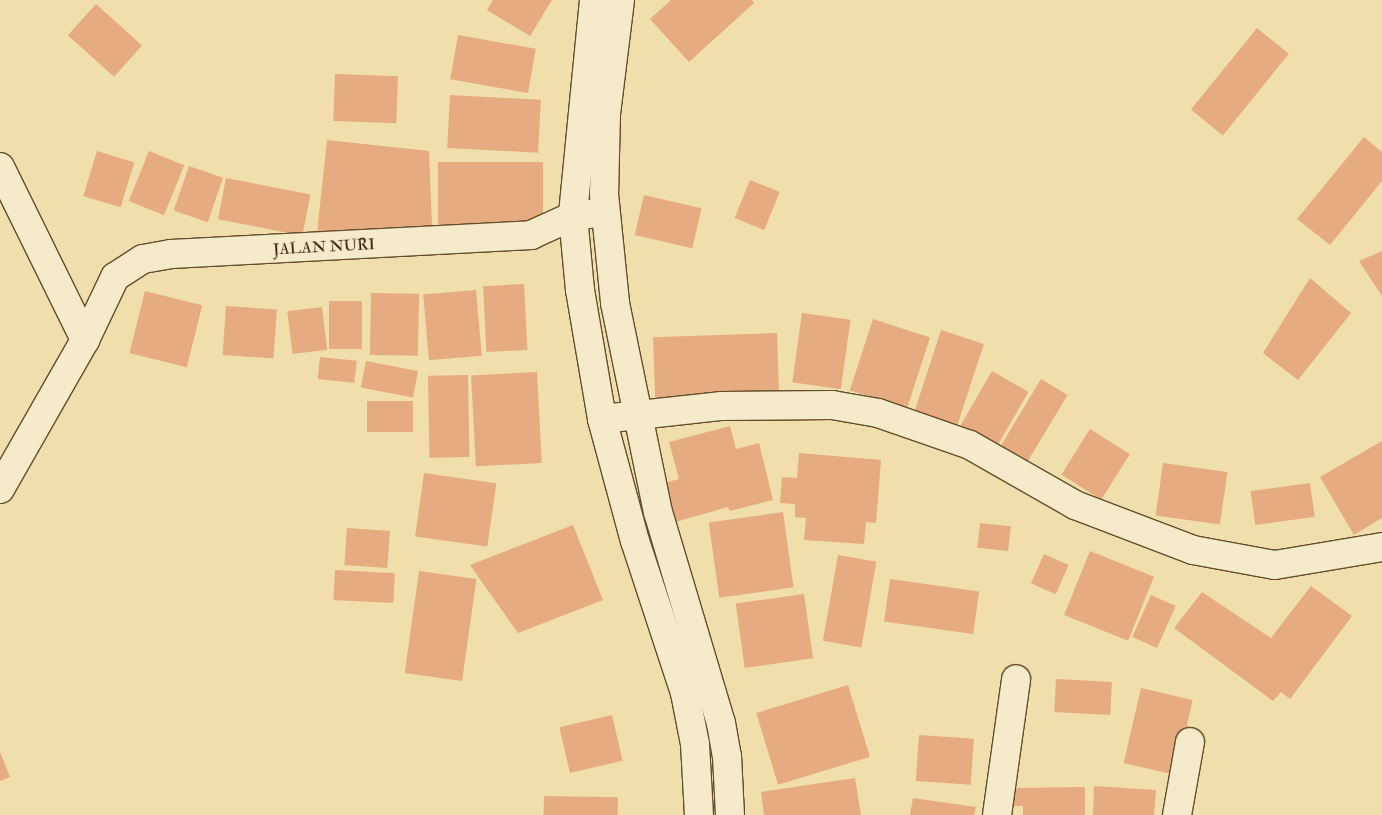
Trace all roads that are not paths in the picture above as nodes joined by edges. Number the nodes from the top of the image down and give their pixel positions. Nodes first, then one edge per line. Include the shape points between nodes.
1 (594, 0) edge
2 (620, 0) edge
3 (0, 167) edge
4 (604, 212) junction
5 (573, 216) junction
6 (85, 340) junction
7 (635, 414) junction
8 (602, 419) junction
9 (0, 489) edge
10 (1382, 546) edge
11 (1016, 679) dead end
12 (1190, 742) dead end
13 (699, 815) edge
14 (730, 815) edge
15 (997, 815) edge
16 (1177, 815) edge

1 - 5 street
2 - 4 street via 606,114
3 - 6 street
4 - 5 street, JALAN NURI
4 - 7 street via 619,332
5 - 6 street, JALAN NURI via 531,235 171,254 143,259 115,277
5 - 8 street via 590,363
6 - 9 street, JALAN NURI
7 - 8 street
7 - 10 street via 772,404 832,405 878,413 970,445 1074,505 1193,550 1275,565
7 - 14 street via 658,512 711,682 727,756
8 - 13 street via 636,540 685,693 695,744
11 - 15 street
12 - 16 street

